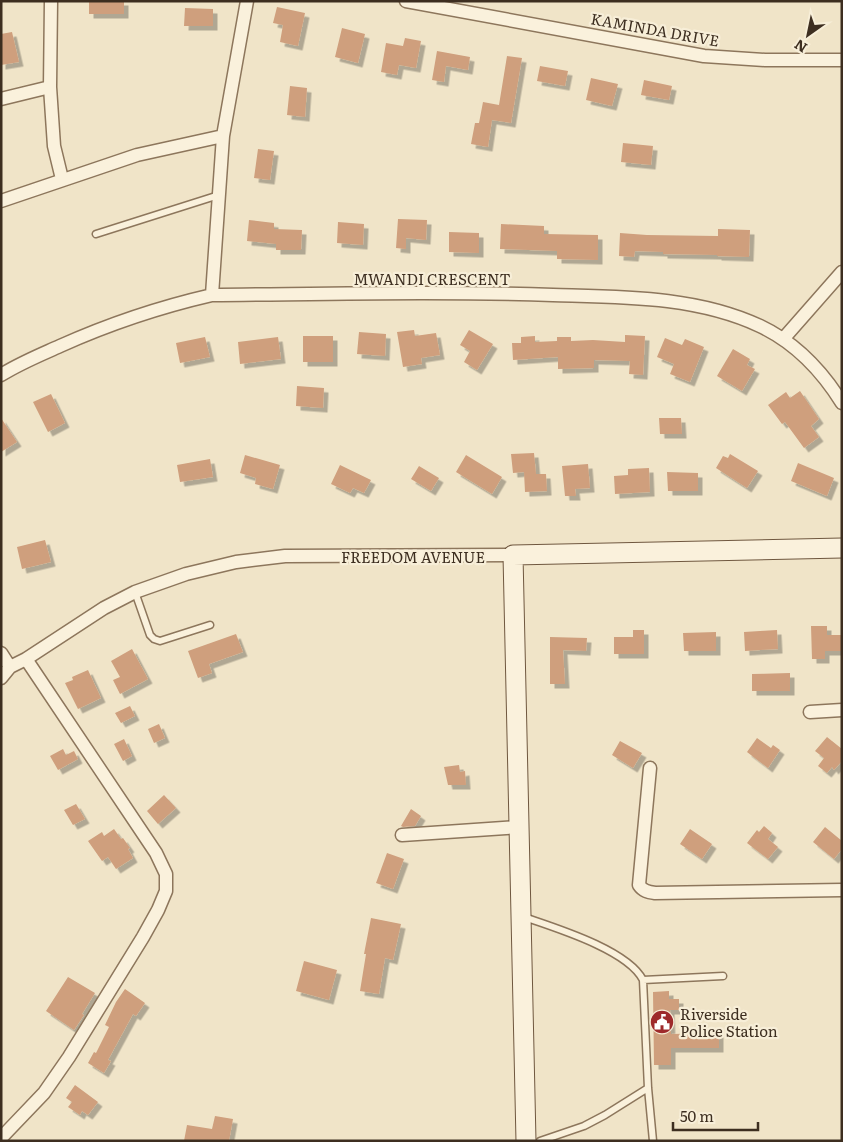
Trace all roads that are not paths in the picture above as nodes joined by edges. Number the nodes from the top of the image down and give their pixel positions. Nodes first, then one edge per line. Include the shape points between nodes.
1 (51, 1) edge
2 (246, 1) edge
3 (406, 1) edge
4 (470, 7) edge
5 (842, 60) edge
6 (50, 87) junction
7 (1, 99) edge
8 (223, 136) junction
9 (62, 179) junction
10 (219, 194) junction
11 (1, 201) edge
12 (96, 234) dead end
13 (842, 272) edge
14 (212, 296) junction
15 (784, 338) junction
16 (1, 375) edge
17 (842, 403) edge
18 (842, 548) edge
19 (513, 555) junction
20 (135, 592) junction
21 (210, 624) dead end
22 (1, 653) edge
23 (26, 659) junction
24 (10, 666) junction
25 (1, 678) edge
26 (842, 710) edge
27 (810, 712) dead end
28 (650, 768) dead end
29 (519, 828) junction
30 (402, 835) dead end
31 (842, 890) edge
32 (521, 916) junction
33 (723, 976) dead end
34 (643, 980) junction
35 (648, 1088) junction
36 (1, 1138) edge
37 (526, 1141) edge
38 (540, 1141) edge
39 (653, 1141) edge

1 - 6 street
2 - 8 street
3 - 4 street, KAMINDA DRIVE
4 - 5 street, KAMINDA DRIVE via 704,56
6 - 7 street
6 - 9 street via 54,146
8 - 9 street via 137,155
8 - 10 street
9 - 11 street
10 - 12 lane
10 - 14 street
13 - 15 street
14 - 15 street, MWANDI CRESCENT via 485,293 651,299 698,305 730,314
14 - 16 street, MWANDI CRESCENT via 180,302 100,328
15 - 17 street, MWANDI CRESCENT via 810,363
18 - 19 main road, FREEDOM AVENUE
19 - 20 street, FREEDOM AVENUE via 285,556 236,562 186,574
19 - 29 main road
20 - 21 lane via 154,639 160,641
20 - 23 street, FREEDOM AVENUE via 104,608
22 - 24 street
23 - 24 street, FREEDOM AVENUE
23 - 36 street via 156,853 166,874 166,891 143,937 69,1057 44,1093
24 - 25 street, FREEDOM AVENUE
26 - 27 street
28 - 31 street via 639,885 642,889 655,893
29 - 30 street
29 - 32 main road
32 - 34 lane via 591,942 616,955 638,970
32 - 37 main road
33 - 34 lane
34 - 35 lane
35 - 38 lane via 584,1126
35 - 39 lane

